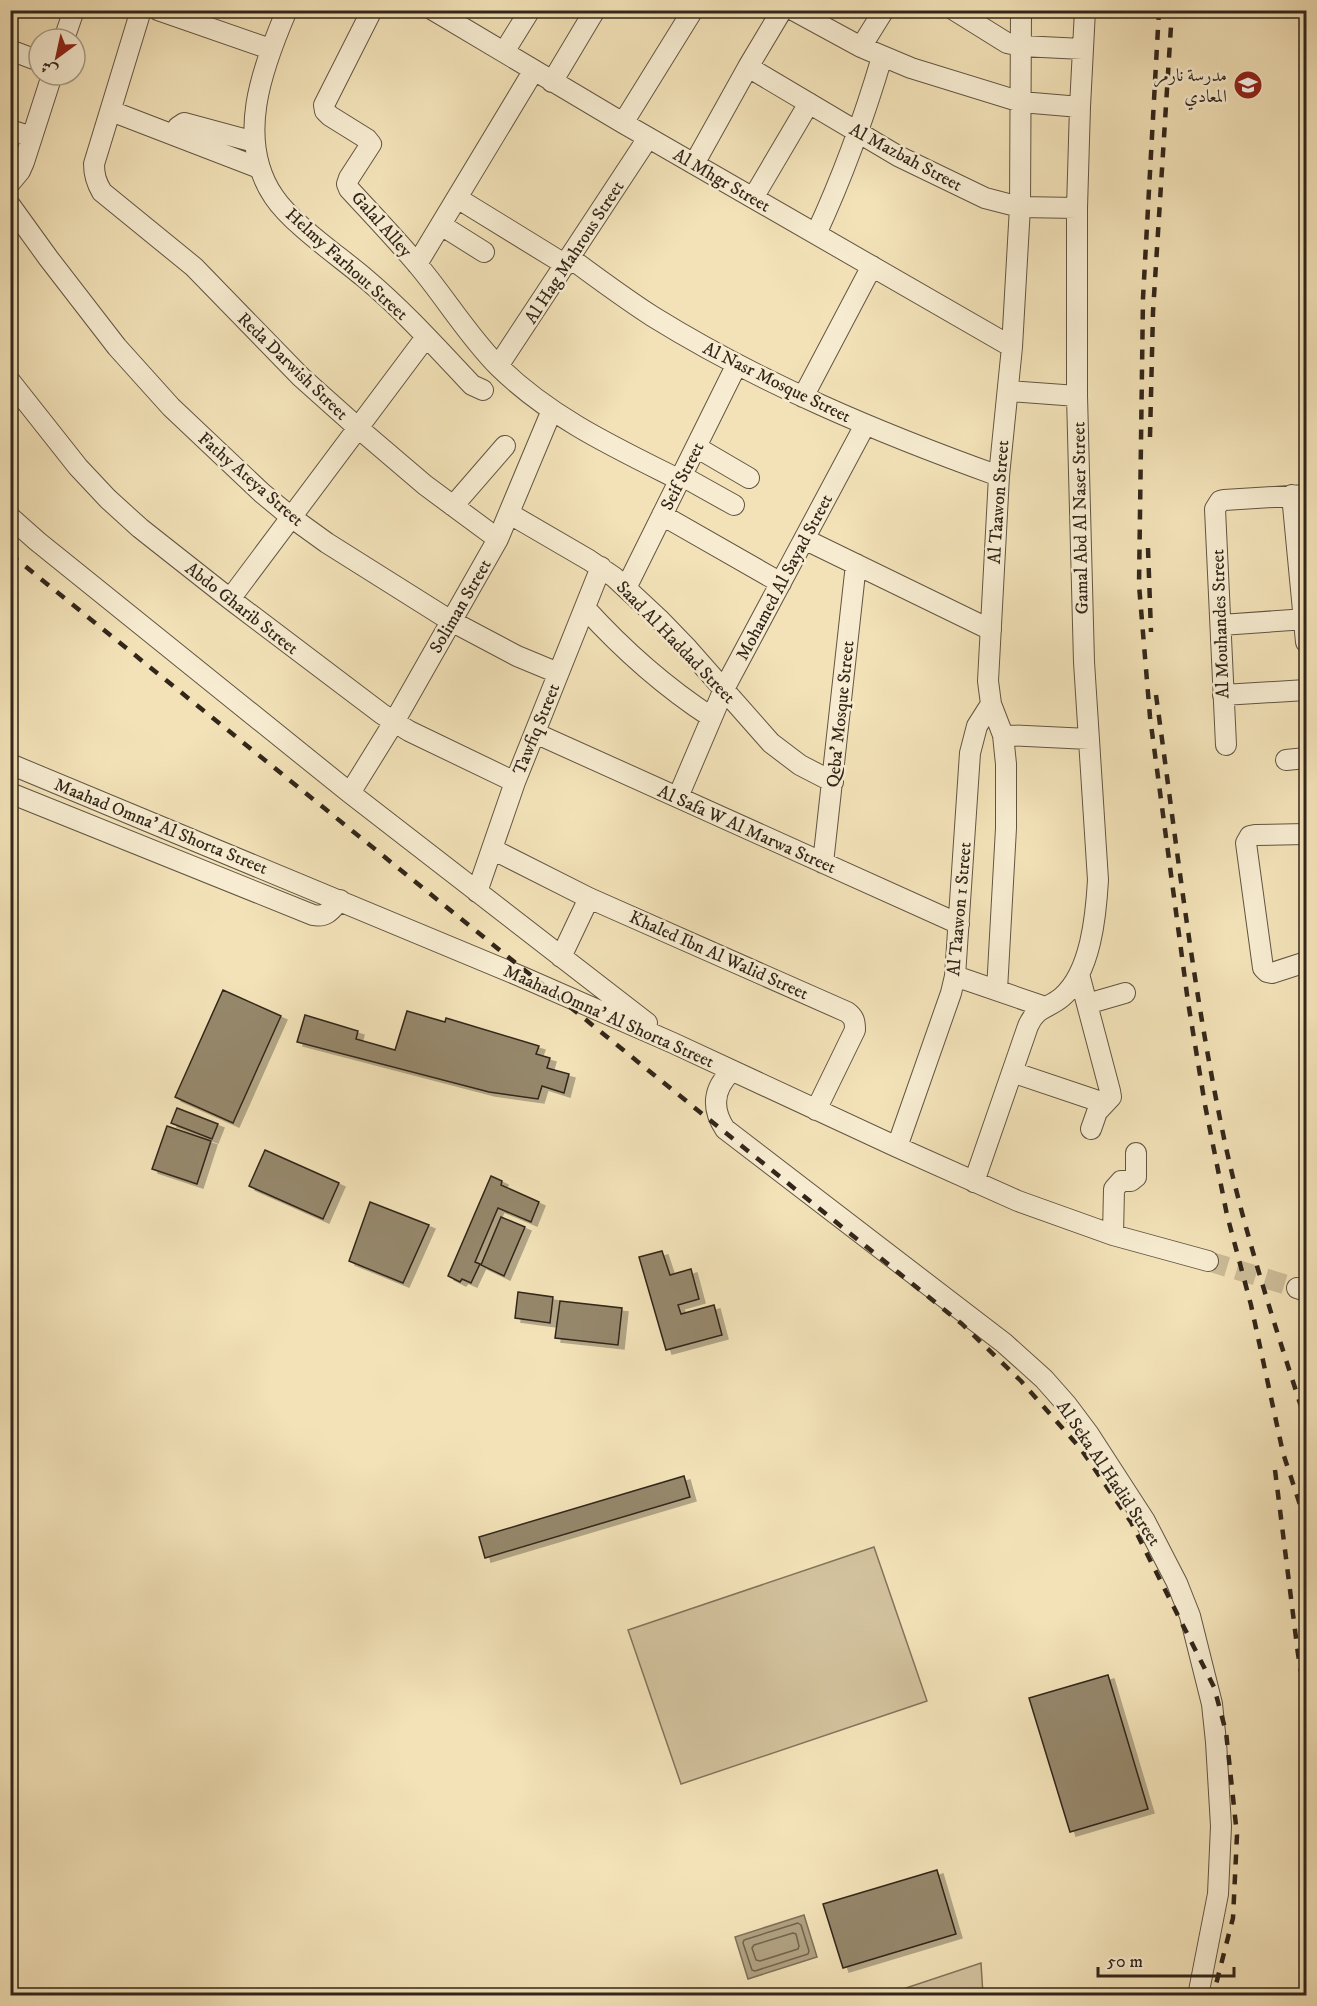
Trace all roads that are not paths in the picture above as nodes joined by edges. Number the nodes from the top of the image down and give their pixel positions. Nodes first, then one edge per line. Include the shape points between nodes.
1 (74, 10) edge
2 (141, 10) edge
3 (158, 10) edge
4 (287, 10) edge
5 (372, 10) edge
6 (433, 10) edge
7 (530, 10) edge
8 (595, 10) edge
9 (693, 10) edge
10 (782, 10) edge
11 (793, 10) edge
12 (884, 10) edge
13 (954, 10) edge
14 (1021, 10) edge
15 (1086, 10) edge
16 (68, 27) edge
17 (1021, 46) junction
18 (861, 47) junction
19 (270, 49) junction
20 (1083, 49) junction
21 (10, 50) edge
22 (504, 52) junction
23 (27, 56) edge
24 (882, 57) junction
25 (748, 67) junction
26 (534, 70) junction
27 (552, 82) junction
28 (48, 87) edge
29 (1021, 102) junction
30 (809, 103) junction
31 (1080, 107) junction
32 (111, 111) junction
33 (623, 123) junction
34 (10, 130) edge
35 (859, 132) junction
36 (174, 135) junction
37 (32, 137) junction
38 (648, 138) junction
39 (255, 142) junction
40 (694, 164) junction
41 (259, 168) junction
42 (10, 183) edge
43 (457, 198) junction
44 (753, 198) junction
45 (10, 205) edge
46 (1020, 207) junction
47 (1077, 208) junction
48 (441, 225) junction
49 (816, 234) junction
50 (484, 252) dead end
51 (568, 261) junction
52 (417, 264) junction
53 (872, 266) junction
54 (426, 337) junction
55 (1012, 347) junction
56 (737, 364) junction
57 (498, 366) junction
58 (10, 381) edge
59 (483, 390) dead end
60 (1008, 391) junction
61 (1077, 396) junction
62 (803, 397) junction
63 (552, 410) junction
64 (865, 425) junction
65 (357, 427) junction
66 (505, 446) dead end
67 (696, 447) junction
68 (999, 476) junction
69 (681, 478) junction
70 (749, 478) dead end
71 (1299, 495) edge
72 (734, 504) dead end
73 (453, 506) junction
74 (510, 514) junction
75 (662, 515) junction
76 (10, 517) edge
77 (291, 517) junction
78 (498, 539) junction
79 (804, 539) junction
80 (856, 564) junction
81 (601, 567) junction
82 (781, 583) junction
83 (626, 588) junction
84 (230, 599) junction
85 (585, 608) junction
86 (1305, 619) edge
87 (452, 621) junction
88 (1221, 625) junction
89 (991, 630) junction
90 (1306, 642) edge
91 (558, 674) junction
92 (724, 689) junction
93 (1306, 690) edge
94 (1223, 694) junction
95 (991, 704) junction
96 (711, 717) junction
97 (394, 722) junction
98 (535, 733) junction
99 (1003, 735) junction
100 (1089, 739) junction
101 (1226, 745) dead end
102 (1306, 758) edge
103 (1286, 760) dead end
104 (10, 764) edge
105 (515, 782) junction
106 (832, 782) junction
107 (10, 793) edge
108 (351, 793) junction
109 (678, 797) junction
110 (1306, 834) edge
111 (492, 849) junction
112 (823, 863) junction
113 (477, 892) junction
114 (590, 898) junction
115 (340, 900) junction
116 (959, 924) junction
117 (561, 957) junction
118 (1306, 962) edge
119 (1078, 974) junction
120 (955, 976) junction
121 (997, 990) junction
122 (1125, 993) dead end
123 (1087, 1004) junction
124 (1045, 1007) junction
125 (673, 1043) junction
126 (732, 1071) junction
127 (1012, 1072) junction
128 (1104, 1103) junction
129 (816, 1110) junction
130 (1091, 1129) dead end
131 (897, 1147) junction
132 (1136, 1153) dead end
133 (974, 1182) junction
134 (1113, 1235) junction
135 (1208, 1261) tunnel mouth
136 (1198, 1995) edge

1 - 16 street
2 - 32 street
3 - 19 street
4 - 19 street, Helmy Farhout Street
5 - 52 street, Galal Alley via 324,108 369,141 370,147 349,178 348,187
6 - 22 street, Al Mhgr Street
7 - 22 street
8 - 27 street
9 - 33 street
10 - 25 street
11 - 18 street
12 - 18 street
13 - 17 street via 997,38
14 - 17 street, Al Taawon Street
15 - 20 street, Gamal Abd Al Naser Street
17 - 20 street
17 - 29 street, Al Taawon Street
18 - 24 street
19 - 39 street, Helmy Farhout Street via 255,107
20 - 31 street, Gamal Abd Al Naser Street
21 - 23 street
22 - 26 street, Al Mhgr Street
24 - 29 street
24 - 35 street
25 - 30 street, Al Mazbah Street
25 - 40 street
26 - 27 street, Al Mhgr Street
26 - 43 street
27 - 33 street, Al Mhgr Street
28 - 37 street
29 - 31 street
29 - 46 street, Al Taawon Street
30 - 35 street, Al Mazbah Street
30 - 44 street
31 - 47 street, Gamal Abd Al Naser Street
32 - 36 street
32 - 65 street, Reda Darwish Street via 94,164 96,183 102,192 194,267 301,377
33 - 38 street, Al Mhgr Street
34 - 37 street
35 - 46 street, Al Mazbah Street via 940,178 985,198
35 - 49 street
36 - 39 street via 184,123
36 - 41 street
37 - 42 street via 20,171
38 - 40 street, Al Mhgr Street
38 - 51 street, Al Hag Mahrous Street
39 - 41 street, Helmy Farhout Street
40 - 44 street, Al Mhgr Street
41 - 54 street, Helmy Farhout Street via 274,198 296,221 377,289
43 - 48 street
43 - 51 street, Al Nasr Mosque Street
44 - 49 street, Al Mhgr Street
45 - 77 street, Fathy Ateya Street via 117,347 171,408
46 - 47 street, Al Mazbah Street
46 - 55 street, Al Taawon Street
47 - 61 street, Gamal Abd Al Naser Street
48 - 50 street
48 - 52 street
49 - 53 street, Al Mhgr Street
51 - 56 street, Al Nasr Mosque Street
51 - 57 street, Al Hag Mahrous Street
52 - 57 street
53 - 55 street, Al Mhgr Street
53 - 62 street
54 - 59 street, Helmy Farhout Street via 472,385
54 - 65 street
55 - 60 street, Al Taawon Street
56 - 62 street, Al Nasr Mosque Street
56 - 67 street, Seif Street
57 - 63 street
58 - 84 street, Abdo Gharib Street via 108,499
60 - 61 street
60 - 68 street, Al Taawon Street
61 - 100 street, Gamal Abd Al Naser Street
62 - 64 street, Al Nasr Mosque Street
63 - 69 street via 597,438
63 - 74 street, Soliman Street
64 - 68 street, Al Nasr Mosque Street
64 - 79 street, Mohamed Al Sayad Street
65 - 73 street, Reda Darwish Street
65 - 77 street
66 - 73 street
67 - 69 street, Seif Street
67 - 70 street
68 - 89 street, Al Taawon Street
69 - 72 street
69 - 75 street, Seif Street
71 - 86 street
71 - 88 street, Al Mouhandes Street via 1224,500 1217,505
73 - 78 street, Reda Darwish Street
74 - 78 street, Soliman Street
74 - 81 street, Saad Al Haddad Street
75 - 82 street
75 - 83 street, Seif Street
76 - 108 street
77 - 84 street
77 - 87 street, Fathy Ateya Street
78 - 87 street, Soliman Street
79 - 80 street
79 - 82 street, Mohamed Al Sayad Street
80 - 89 street
80 - 106 street, Qeba' Mosque Street
81 - 83 street, Saad Al Haddad Street
81 - 85 street, Tawfiq Street
82 - 92 street, Mohamed Al Sayad Street
83 - 92 street, Saad Al Haddad Street
84 - 97 street, Abdo Gharib Street
85 - 91 street, Tawfiq Street
85 - 96 street via 643,668
86 - 88 street
86 - 90 street
87 - 91 street, Fathy Ateya Street
87 - 97 street, Soliman Street
88 - 94 street, Al Mouhandes Street
89 - 95 street, Al Taawon Street
91 - 98 street, Tawfiq Street
92 - 96 street, Mohamed Al Sayad Street
92 - 106 street, Saad Al Haddad Street via 771,743
93 - 94 street
94 - 101 street, Al Mouhandes Street
95 - 99 street, Al Taawon Street
95 - 116 street, Al Taawon 1 Street via 977,726 970,753
96 - 109 street, Mohamed Al Sayad Street
97 - 105 street, Abdo Gharib Street
97 - 108 street, Soliman Street
98 - 105 street, Tawfiq Street
98 - 109 street, Al Safa W Al Marwa Street
99 - 100 street
99 - 121 street, Al Taawon Street via 1006,828
100 - 119 street, Gamal Abd Al Naser Street via 1097,888 1093,928
102 - 103 street
104 - 115 street, Maahad Omna' Al Shorta Street
105 - 111 street, Tawfiq Street
106 - 112 street, Qeba' Mosque Street
107 - 115 street via 313,915 326,915
108 - 113 street
109 - 112 street, Al Safa W Al Marwa Street
110 - 118 street via 1255,835 1246,843 1263,968 1272,973
111 - 113 street, Tawfiq Street
111 - 114 street, Khaled Ibn Al Walid Street
112 - 116 street, Al Safa W Al Marwa Street
113 - 117 street
114 - 117 street
114 - 129 street, Khaled Ibn Al Walid Street via 853,1016 855,1030
115 - 125 street, Maahad Omna' Al Shorta Street
116 - 120 street, Al Taawon 1 Street
117 - 125 street
119 - 123 street
119 - 124 street, Gamal Abd Al Naser Street via 1063,997
120 - 121 street
120 - 131 street, Al Taawon 1 Street
121 - 124 street
122 - 123 street
123 - 128 street via 1111,1096
124 - 127 street, Gamal Abd Al Naser Street via 1032,1018
125 - 126 street, Maahad Omna' Al Shorta Street
126 - 129 street, Maahad Omna' Al Shorta Street
126 - 136 street, Al Seka Al Hadid Street via 718,1088 716,1098 719,1120 725,1129 1024,1360 1088,1433 1162,1552 1190,1617 1212,1704 1216,1742 1220,1871
127 - 128 street
127 - 133 street, Gamal Abd Al Naser Street
128 - 130 street
129 - 131 street, Maahad Omna' Al Shorta Street
131 - 133 street, Maahad Omna' Al Shorta Street
132 - 134 street via 1135,1179 1121,1181 1114,1189
133 - 134 street, Maahad Omna' Al Shorta Street
134 - 135 street, Maahad Omna' Al Shorta Street

